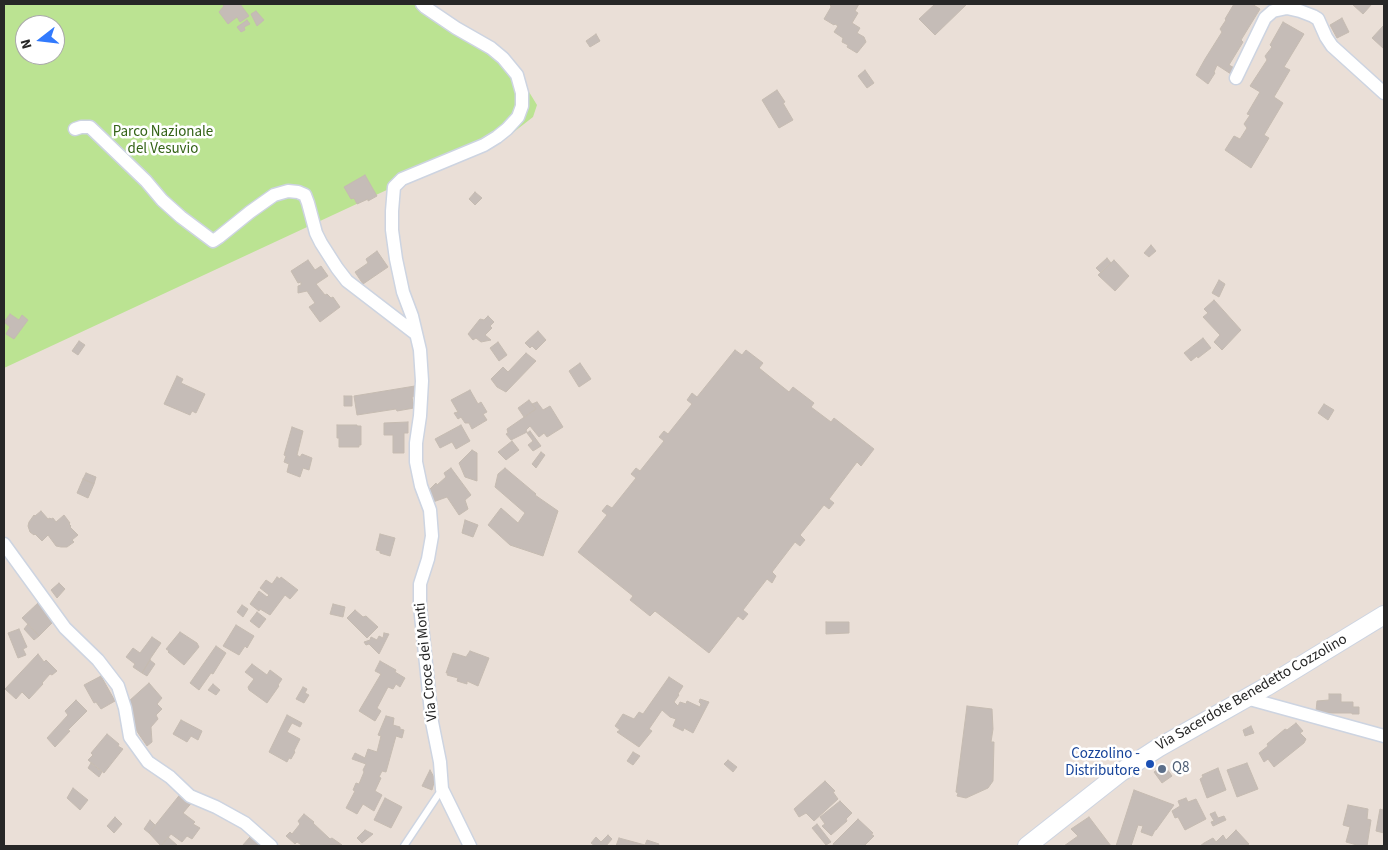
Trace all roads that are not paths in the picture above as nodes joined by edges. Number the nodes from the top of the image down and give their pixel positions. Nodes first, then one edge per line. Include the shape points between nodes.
1 (422, 4) edge
2 (1236, 78) dead end
3 (1384, 93) edge
4 (75, 130) dead end
5 (416, 334) junction
6 (4, 544) edge
7 (1384, 615) edge
8 (1246, 698) junction
9 (1384, 736) edge
10 (442, 789) junction
11 (272, 846) edge
12 (404, 846) edge
13 (470, 846) edge
14 (1027, 846) edge

1 - 5 street, Via Croce dei Monti via 503,58 517,75 522,106 518,117 497,137 402,180 394,187 392,230 396,259 402,292
2 - 3 street via 1265,18 1273,11 1287,8 1318,19 1332,46
4 - 5 street via 90,127 162,200 213,241 274,195 288,191 305,195 316,234 347,281
5 - 10 street, Via Croce dei Monti via 422,381 416,462 430,510 432,536 420,584 420,606
6 - 11 street via 65,628 98,660 118,686 130,737 148,762 190,796 245,823
7 - 8 main road, Via Sacerdote Benedetto Cozzolino
8 - 9 street
8 - 14 main road, Via Sacerdote Benedetto Cozzolino via 1121,772
10 - 12 lane
10 - 13 street, Via Croce dei Monti

